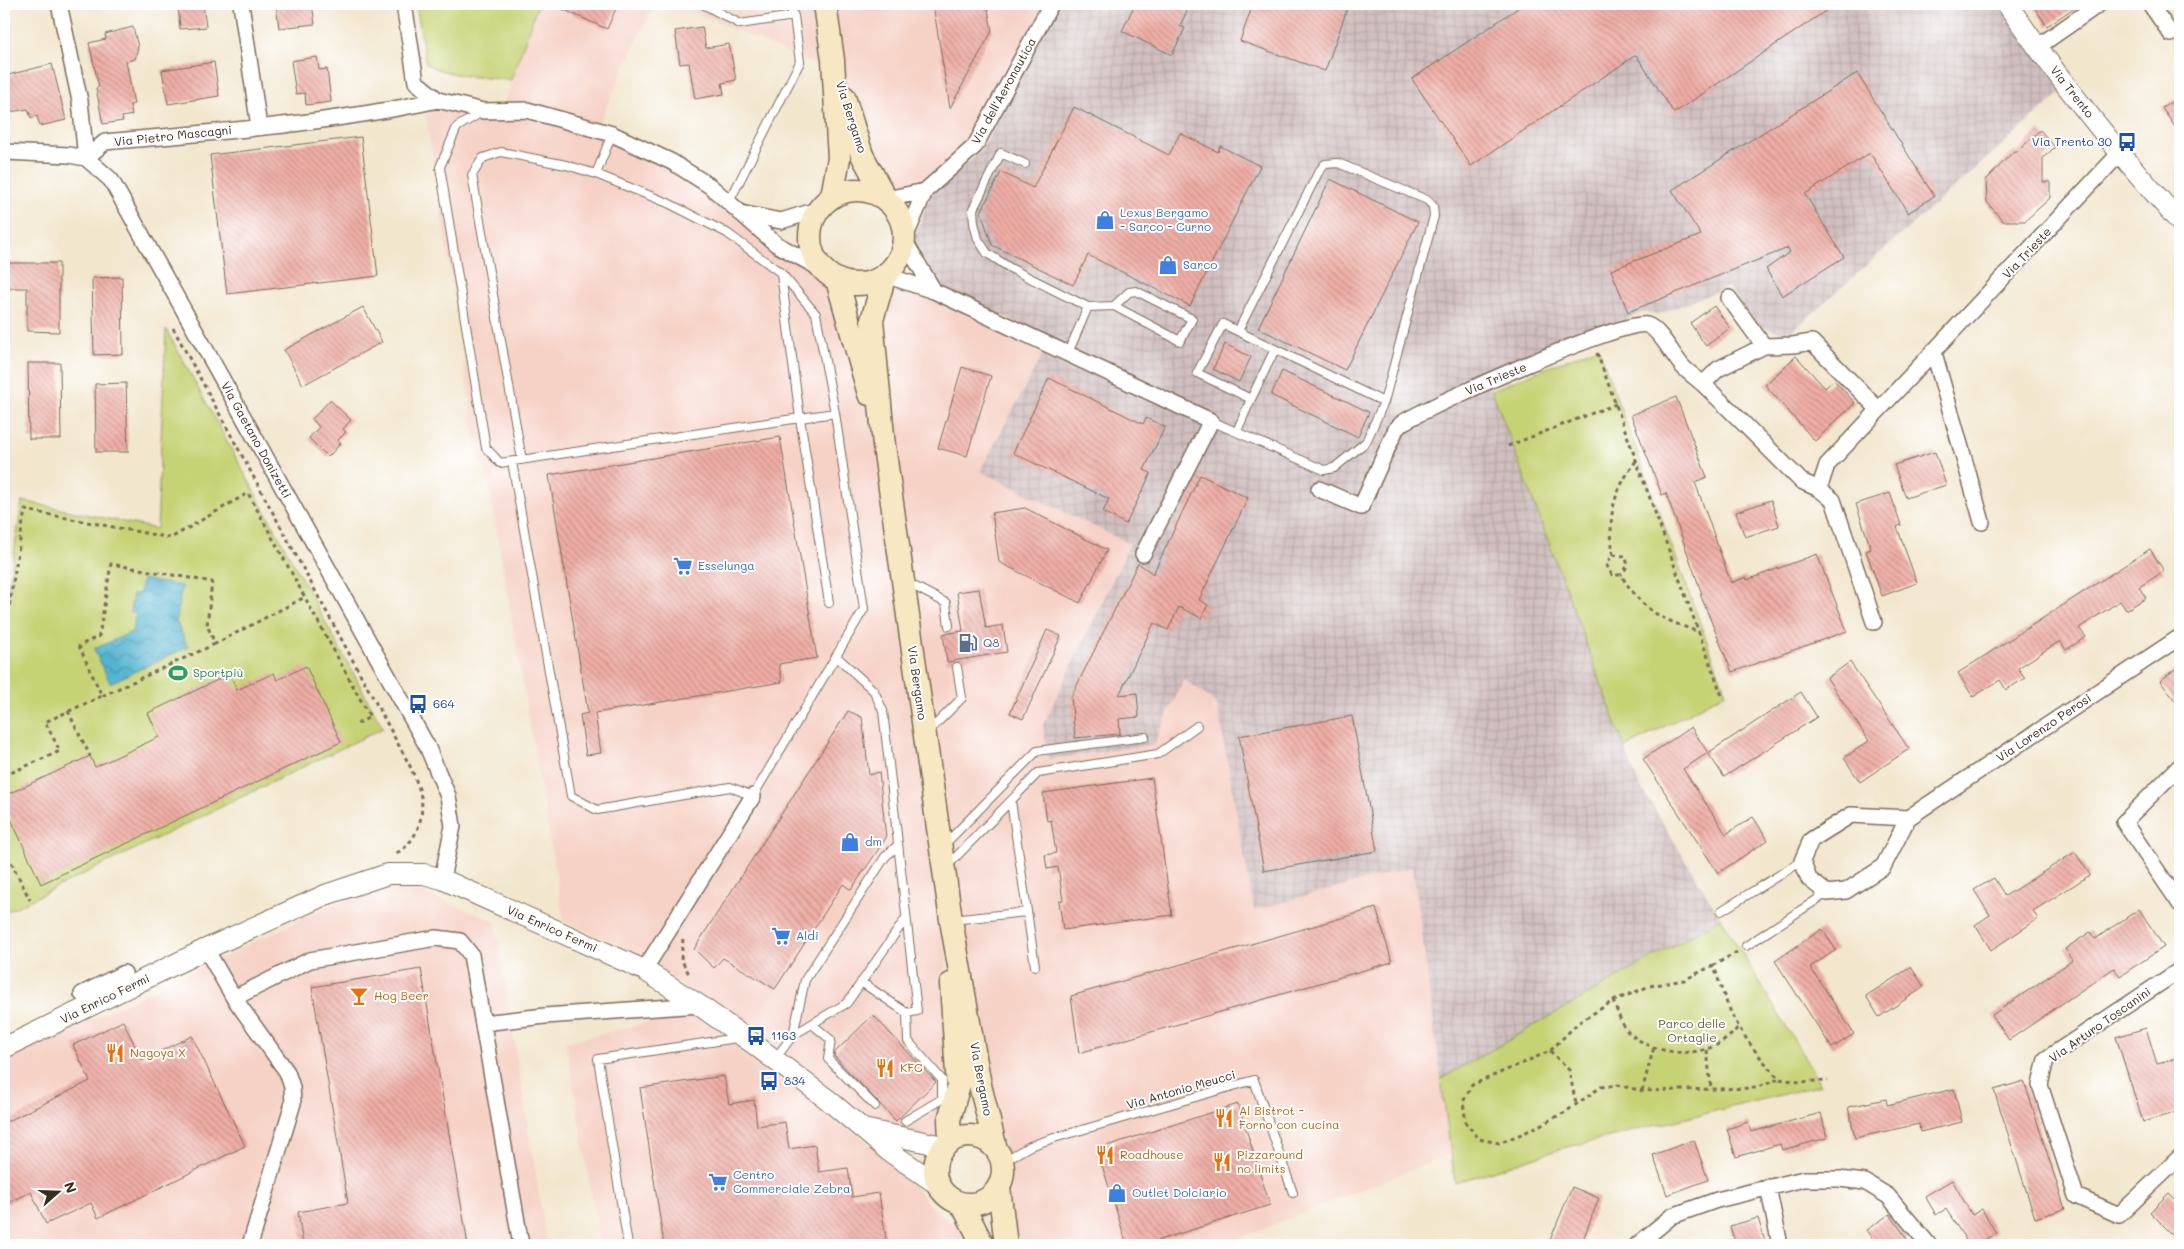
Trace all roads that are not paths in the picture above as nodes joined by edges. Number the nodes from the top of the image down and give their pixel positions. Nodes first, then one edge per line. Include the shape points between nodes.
1 (59, 4) edge
2 (241, 4) edge
3 (404, 4) edge
4 (703, 4) edge
5 (789, 4) edge
6 (825, 4) edge
7 (1051, 4) edge
8 (2006, 4) edge
9 (2099, 4) edge
10 (2150, 4) edge
11 (794, 16) junction
12 (2171, 34) dead end
13 (2036, 48) junction
14 (833, 60) junction
15 (438, 100) junction
16 (483, 111) junction
17 (259, 128) junction
18 (612, 134) junction
19 (4, 152) edge
20 (2120, 153) junction
21 (86, 158) junction
22 (1025, 164) dead end
23 (596, 174) junction
24 (924, 191) junction
25 (886, 199) junction
26 (824, 203) junction
27 (733, 207) junction
28 (2180, 222) edge
29 (904, 240) junction
30 (781, 273) junction
31 (830, 275) junction
32 (885, 275) junction
33 (934, 291) junction
34 (1729, 298) dead end
35 (1114, 306) junction
36 (1088, 307) junction
37 (1238, 331) junction
38 (1764, 346) junction
39 (1275, 349) junction
40 (1068, 353) junction
41 (1934, 353) junction
42 (1703, 384) junction
43 (1251, 399) junction
44 (1384, 402) junction
45 (1879, 410) junction
46 (835, 413) junction
47 (800, 418) junction
48 (1210, 421) junction
49 (1237, 431) junction
50 (884, 446) junction
51 (522, 460) junction
52 (512, 462) junction
53 (1319, 489) dead end
54 (1819, 489) junction
55 (1982, 522) dead end
56 (1143, 554) dead end
57 (902, 580) junction
58 (829, 603) dead end
59 (1874, 622) dead end
60 (949, 626) dead end
61 (2180, 637) edge
62 (836, 656) junction
63 (956, 667) dead end
64 (1197, 726) dead end
65 (925, 735) junction
66 (1145, 737) dead end
67 (2180, 766) edge
68 (753, 796) junction
69 (1011, 801) junction
70 (1908, 818) junction
71 (898, 845) junction
72 (942, 859) junction
73 (1802, 861) junction
74 (442, 879) junction
75 (1827, 893) junction
76 (2180, 904) edge
77 (1721, 911) dead end
78 (1027, 912) junction
79 (906, 918) junction
80 (951, 920) junction
81 (1746, 946) road end
82 (206, 949) junction
83 (1035, 966) dead end
84 (644, 970) junction
85 (2180, 970) edge
86 (124, 973) dead end
87 (861, 982) junction
88 (82, 994) dead end
89 (234, 998) junction
90 (699, 1005) junction
91 (907, 1013) junction
92 (483, 1023) junction
93 (812, 1024) junction
94 (793, 1035) junction
95 (743, 1037) junction
96 (4, 1048) edge
97 (774, 1060) junction
98 (875, 1106) dead end
99 (905, 1121) dead end
100 (864, 1129) junction
101 (946, 1143) junction
102 (999, 1155) junction
103 (2180, 1157) edge
104 (937, 1184) junction
105 (999, 1187) junction
106 (1768, 1187) junction
107 (1293, 1193) dead end
108 (962, 1204) junction
109 (250, 1245) edge
110 (521, 1245) edge
111 (628, 1245) edge
112 (983, 1245) edge
113 (1006, 1245) edge
114 (1637, 1245) edge
115 (1780, 1245) edge
116 (1929, 1245) edge

1 - 21 street via 80,101
2 - 17 street
3 - 15 street via 416,82
4 - 11 lane via 740,24
5 - 11 lane
6 - 14 main road, Via Bergamo
7 - 24 street, Via dell'Aeronautica via 975,146
8 - 13 street, Via Trento
9 - 13 street
10 - 12 street
11 - 27 lane via 800,62
13 - 20 street, Via Trento
14 - 25 main road, Via Bergamo via 862,154
14 - 26 main road, Via Bergamo via 839,158
15 - 16 street
15 - 17 street, Via Pietro Mascagni
16 - 18 street via 527,110
16 - 52 lane via 457,127 440,167 486,448 500,463
17 - 21 street, Via Pietro Mascagni via 105,142
18 - 23 lane
18 - 27 street via 672,162 710,186
19 - 21 street
20 - 28 street, Via Trento
20 - 41 street, Via Trieste
21 - 74 street, Via Gaetano Donizetti via 111,180 427,746 448,796 453,826
22 - 36 lane via 1002,153 973,209 978,239 987,254
23 - 30 lane via 668,203 727,232
23 - 51 lane via 501,152 482,158 472,176
24 - 25 street, Via dell'Aeronautica
24 - 29 street, Via dell'Aeronautica
25 - 26 main road via 859,189 845,190
25 - 29 main road via 900,217
26 - 27 street via 780,221
26 - 31 main road via 810,230 812,252
27 - 31 street via 776,244
29 - 32 main road via 898,260
29 - 33 street
30 - 46 lane via 816,314
30 - 47 lane
31 - 32 main road via 854,284 870,282
31 - 50 main road, Via Bergamo
32 - 33 street
32 - 50 main road, Via Bergamo via 872,320
33 - 40 street
34 - 38 street
35 - 35 lane via 1180,341 1192,319 1136,291 1129,292
35 - 36 lane
36 - 40 lane
37 - 39 lane
37 - 43 lane via 1223,324 1197,374
37 - 44 lane via 1318,173 1326,164 1338,163 1427,200 1434,206 1434,216
38 - 42 street via 1718,368
38 - 45 street via 1812,342
39 - 43 lane
39 - 44 lane
40 - 48 street
41 - 45 street, Via Trieste
41 - 55 street
42 - 53 street, Via Trieste via 1683,367 1655,330 1648,325 1632,325 1483,384 1402,423 1361,507
42 - 54 street, Via Trieste via 1801,481
43 - 49 lane
44 - 49 lane via 1366,442 1334,468 1324,470
45 - 54 street, Via Trieste via 1827,465
46 - 47 lane
46 - 62 lane via 864,609
47 - 51 lane
47 - 58 lane
48 - 49 lane
48 - 56 street
50 - 57 main road, Via Bergamo
51 - 52 lane
52 - 68 lane via 571,796 597,810 730,787
54 - 59 street, Via Trieste via 1833,500
57 - 60 lane via 946,603
57 - 65 main road, Via Bergamo
61 - 70 street, Via Lorenzo Perosi
62 - 68 lane
62 - 71 lane via 874,691 883,711
63 - 65 lane via 962,698
64 - 69 lane via 1158,754 1038,773
65 - 72 main road, Via Bergamo
66 - 72 lane via 1037,750
67 - 76 street via 2124,822
68 - 84 street
69 - 72 lane
69 - 78 lane
70 - 73 street via 1852,815 1811,840
70 - 75 street, Via Lorenzo Perosi via 1883,867 1846,891
71 - 79 lane
71 - 94 lane via 884,857 805,980
72 - 80 main road, Via Bergamo
73 - 75 street via 1809,878
73 - 77 lane
74 - 82 street, Via Enrico Fermi via 424,874 388,874 325,896
74 - 84 street, Via Enrico Fermi
75 - 81 lane
78 - 80 lane
78 - 83 lane
79 - 87 lane
79 - 91 lane via 917,1011
80 - 101 main road, Via Bergamo via 952,1007 958,1088
80 - 102 main road, Via Bergamo via 980,1086
82 - 89 street
82 - 96 street, Via Enrico Fermi
84 - 90 street, Via Enrico Fermi
85 - 103 street, Via Arturo Toscanini via 2046,1060 2040,1085 2076,1196 2120,1215
86 - 88 street
87 - 91 lane
87 - 93 lane via 847,1003
89 - 92 street via 310,960 436,938 460,941 471,955
89 - 109 street via 287,1072 292,1087 293,1103
90 - 92 street
90 - 95 street, Via Enrico Fermi
91 - 99 lane via 908,1040 942,1080 942,1099
92 - 110 street
93 - 94 lane
93 - 98 lane via 831,1040 828,1059
94 - 97 lane
95 - 97 street, Via Enrico Fermi
95 - 111 lane via 598,1059
97 - 100 street, Via Enrico Fermi
100 - 101 street, Via Enrico Fermi
100 - 104 street, Via Enrico Fermi via 890,1152
101 - 102 main road via 972,1136 984,1139
101 - 104 main road via 938,1154 935,1168
102 - 105 main road via 1003,1177
102 - 107 lane, Via Antonio Meucci via 1254,1080
104 - 108 main road via 944,1195
105 - 108 main road via 988,1197
105 - 113 main road
106 - 114 street via 1672,1216
106 - 115 street
106 - 116 street via 1804,1179 1864,1182 1888,1196
108 - 112 main road

